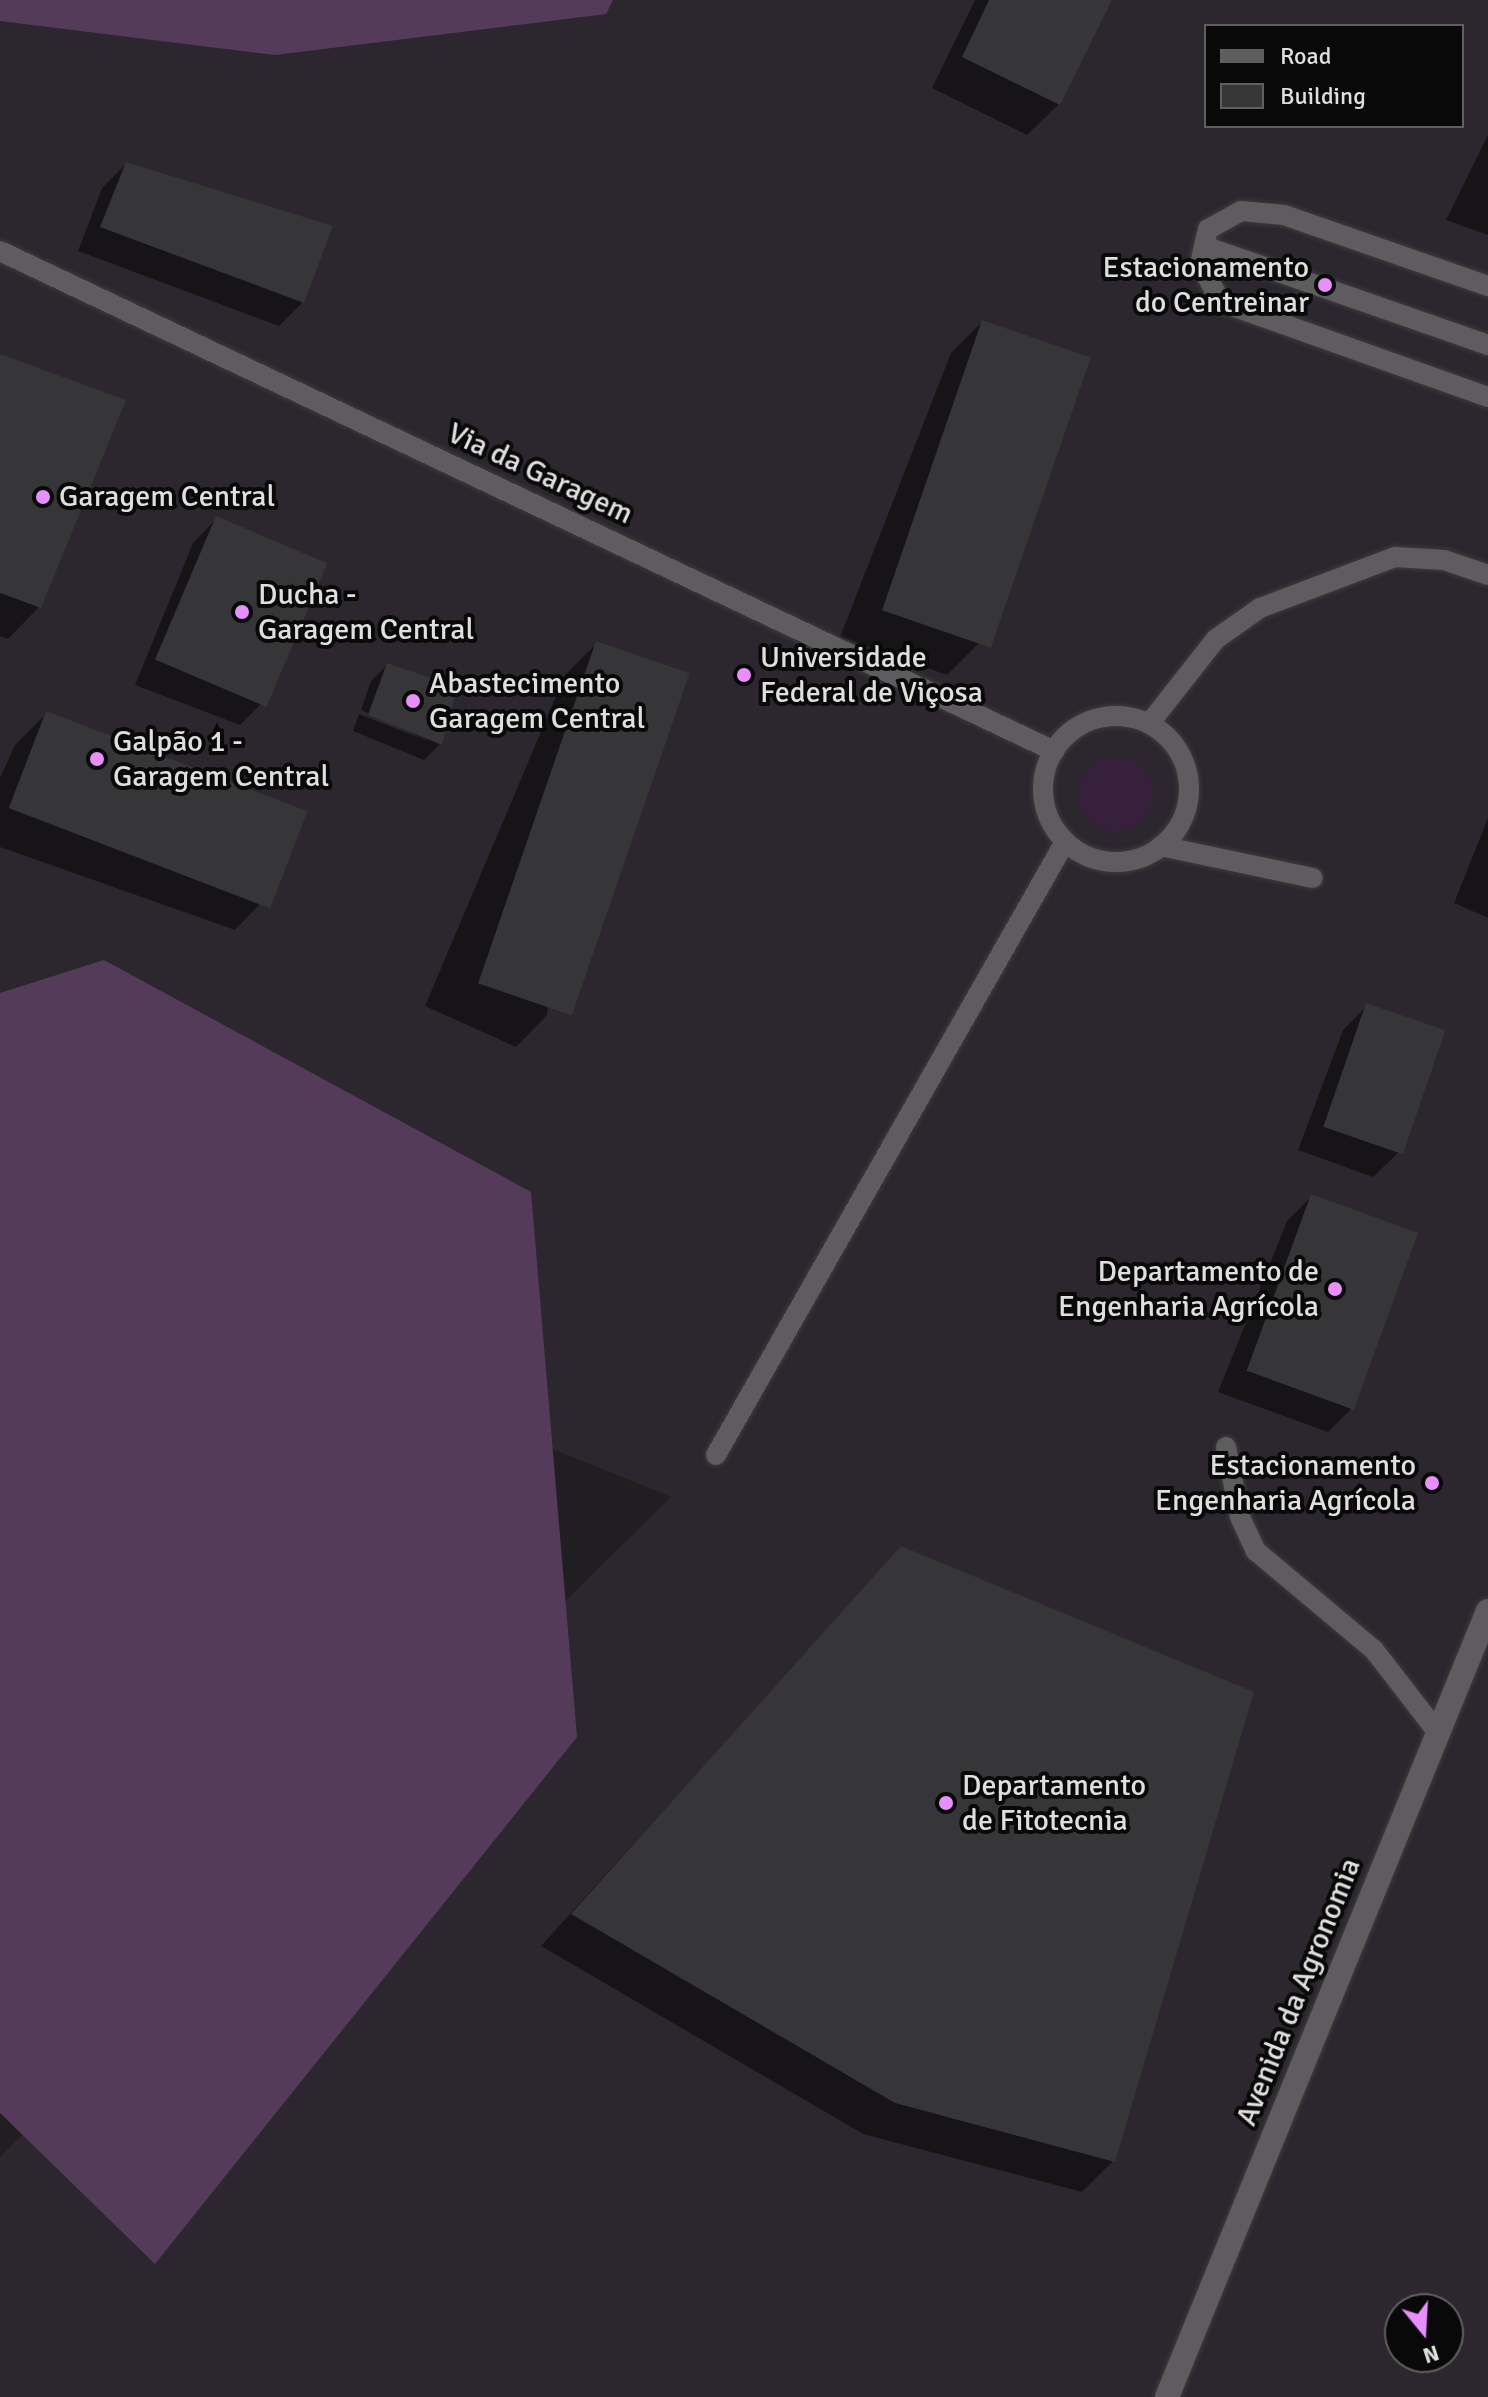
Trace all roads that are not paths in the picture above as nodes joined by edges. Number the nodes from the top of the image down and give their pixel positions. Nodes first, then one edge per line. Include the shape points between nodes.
1 (1204, 246) junction
2 (0, 251) edge
3 (1488, 286) edge
4 (1488, 345) edge
5 (1488, 397) edge
6 (1488, 575) edge
7 (1149, 724) junction
8 (1054, 751) junction
9 (1065, 842) junction
10 (1161, 846) junction
11 (1313, 878) dead end
12 (1226, 1447) dead end
13 (716, 1455) dead end
14 (1488, 1611) edge
15 (1439, 1734) junction
16 (1167, 2397) edge

1 - 3 lane via 1208,229 1241,211 1284,215
1 - 4 lane
1 - 5 lane via 1200,264 1221,302
2 - 8 lane, Via da Garagem
6 - 7 lane via 1444,560 1395,557 1260,608 1216,639
7 - 8 lane via 1129,717 1088,722
7 - 10 lane via 1179,752 1189,792 1185,813
8 - 9 lane via 1042,786 1045,807
9 - 10 lane via 1102,861 1123,862
9 - 13 lane
10 - 11 lane
12 - 15 lane via 1240,1517 1256,1551 1374,1650
14 - 15 street, Avenida da Agronomia
15 - 16 street, Avenida da Agronomia

